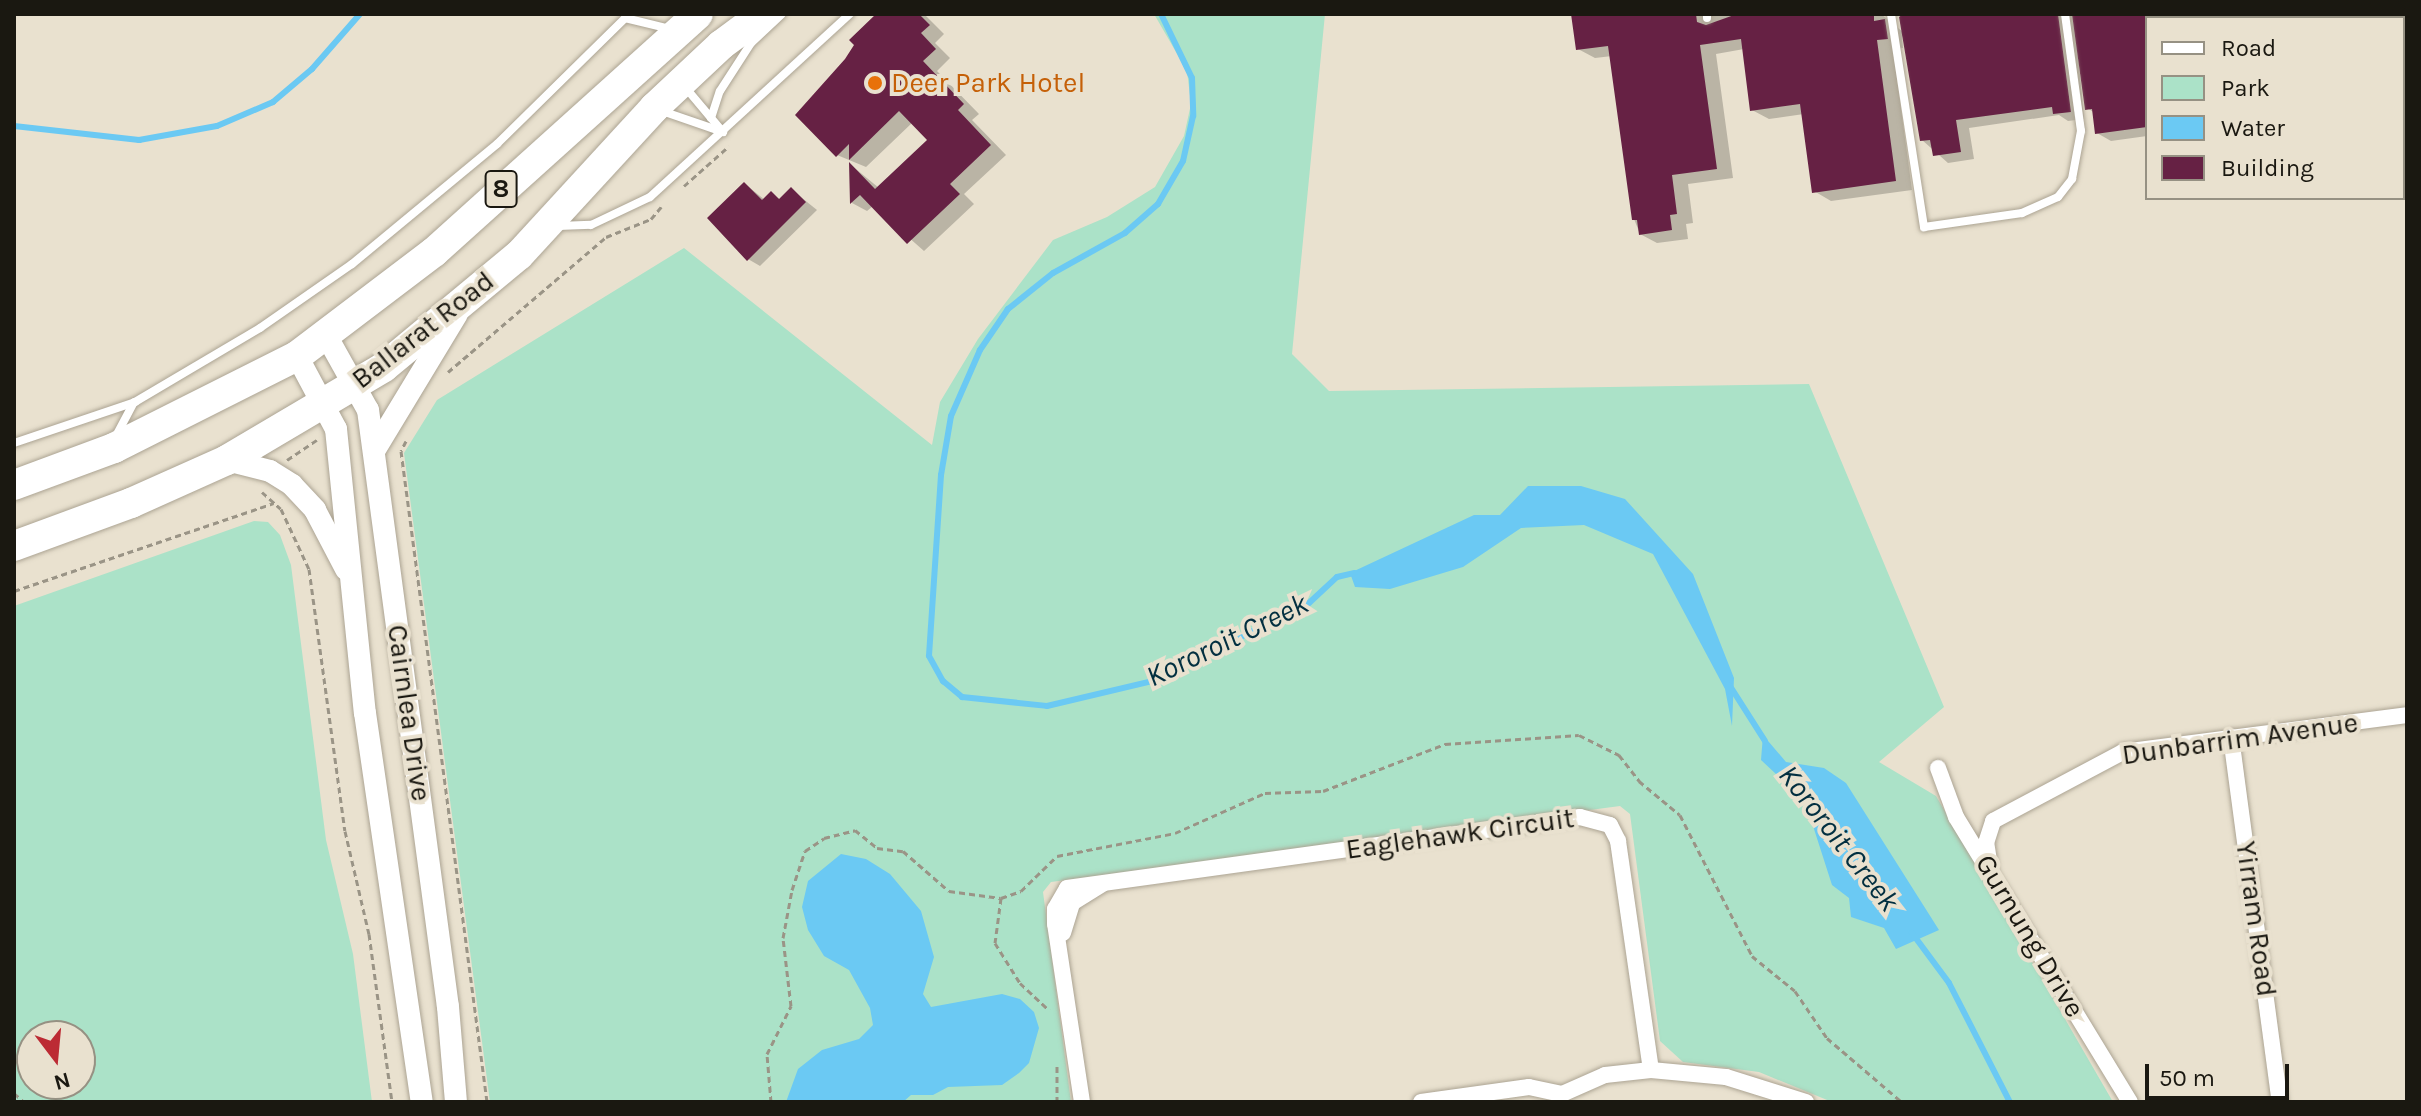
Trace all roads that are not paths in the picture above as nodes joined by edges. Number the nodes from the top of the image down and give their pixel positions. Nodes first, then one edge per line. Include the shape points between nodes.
1 (763, 14) edge
2 (782, 14) edge
3 (850, 14) edge
4 (1891, 14) edge
5 (2065, 14) edge
6 (688, 22) edge
7 (652, 52) junction
8 (682, 83) junction
9 (654, 108) junction
10 (711, 118) junction
11 (723, 132) junction
12 (549, 226) junction
13 (462, 307) junction
14 (326, 335) junction
15 (297, 356) junction
16 (357, 383) junction
17 (135, 402) junction
18 (326, 425) junction
19 (14, 443) edge
20 (109, 450) junction
21 (374, 451) junction
22 (227, 460) junction
23 (14, 485) edge
24 (14, 546) edge
25 (351, 577) junction
26 (2407, 715) edge
27 (2231, 737) junction
28 (1938, 768) dead end
29 (1990, 867) junction
30 (1651, 1070) junction
31 (1562, 1098) edge
32 (422, 1102) edge
33 (456, 1102) edge
34 (1082, 1102) edge
35 (1421, 1102) edge
36 (1806, 1102) edge
37 (2130, 1102) edge
38 (2280, 1102) edge

1 - 8 highway, Ballarat Road / 8
2 - 10 lane via 751,43 720,91
3 - 11 lane
4 - 5 lane via 1924,227 2022,213 2058,197 2072,179 2081,131
6 - 7 highway, Ballarat Road / 8
6 - 17 lane, Ballarat Road via 625,18 497,144 352,264 260,328
7 - 8 highway
7 - 14 highway, Ballarat Road / 8 via 434,252
8 - 9 highway, Ballarat Road / 8
8 - 10 lane
9 - 11 lane
9 - 12 highway, Ballarat Road / 8
10 - 11 lane
11 - 12 lane via 650,197 591,225
12 - 13 highway, Ballarat Road / 8
13 - 16 highway, Ballarat Road / 8
13 - 21 street
14 - 15 highway, Ballarat Road / 8
14 - 16 street, Cairnlea Drive
15 - 18 street, Cairnlea Drive
15 - 20 highway, Ballarat Road / 8 via 214,402
16 - 18 highway, Ballarat Road / 8
16 - 21 street, Cairnlea Drive via 368,410
17 - 19 lane
17 - 20 lane
18 - 22 highway, Ballarat Road / 8
18 - 25 street, Cairnlea Drive
20 - 23 highway, Ballarat Road / 8
21 - 33 street, Cairnlea Drive
22 - 24 highway, Ballarat Road / 8
22 - 25 street via 270,471 304,496
25 - 32 street, Cairnlea Drive via 365,713
26 - 27 street, Dunbarrim Avenue
27 - 29 street, Dunbarrim Avenue via 2123,752 2016,805 1993,821 1986,843
27 - 38 street, Yirram Road
28 - 29 street, Gurnung Drive via 1956,817
29 - 37 street, Gurnung Drive
30 - 31 street via 1605,1075
30 - 34 street, Eaglehawk Circuit via 1623,859 1610,825 1597,818 1109,882 1072,903 1062,951
30 - 36 street via 1726,1077
31 - 35 street via 1529,1087

